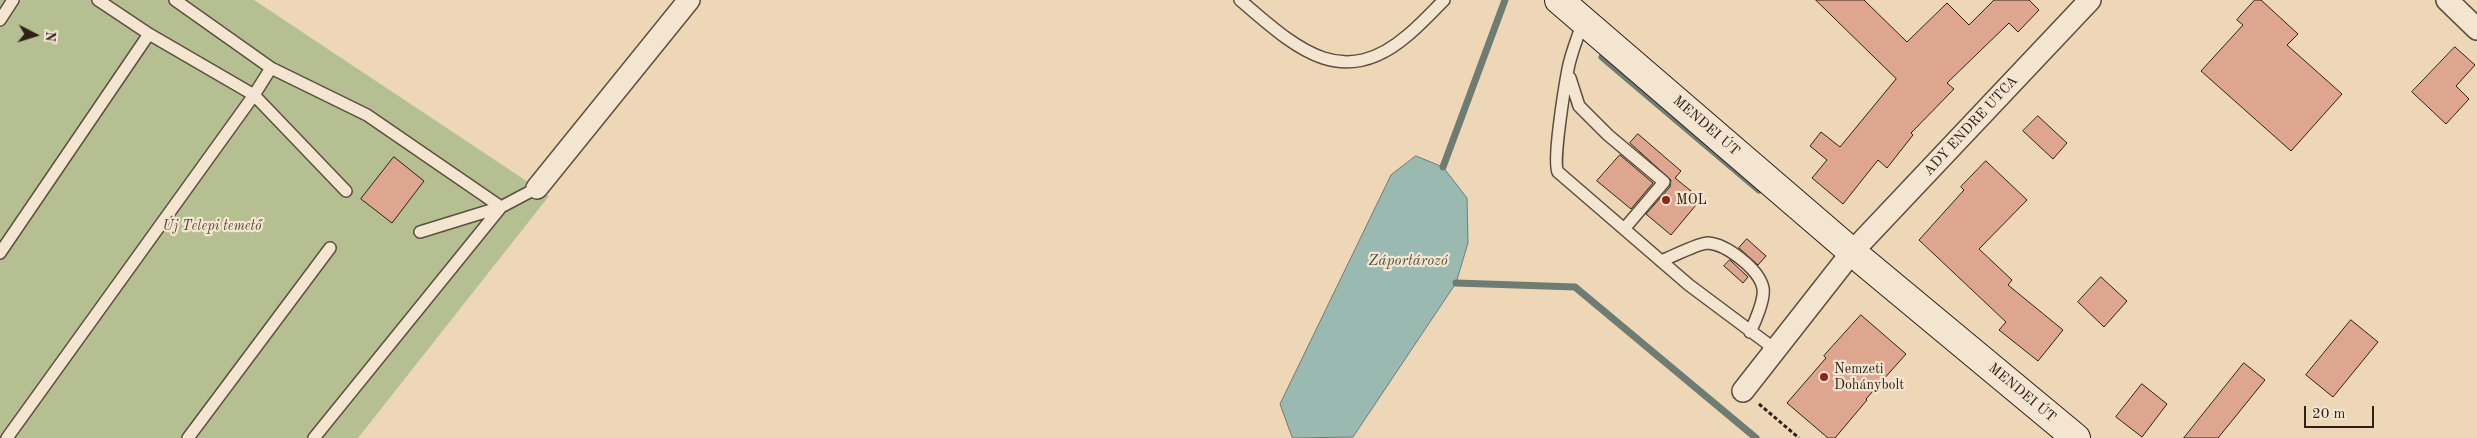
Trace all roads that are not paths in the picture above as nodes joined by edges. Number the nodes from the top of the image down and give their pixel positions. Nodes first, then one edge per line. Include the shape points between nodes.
1 (13, 0) edge
2 (98, 0) edge
3 (174, 0) edge
4 (689, 0) edge
5 (1240, 0) edge
6 (1444, 0) edge
7 (1559, 0) edge
8 (2090, 0) edge
9 (2447, 0) edge
10 (1583, 19) junction
11 (0, 20) edge
12 (2477, 29) edge
13 (149, 34) junction
14 (271, 68) junction
15 (1568, 69) junction
16 (254, 95) junction
17 (537, 188) joint
18 (346, 191) dead end
19 (501, 207) junction
20 (1624, 229) junction
21 (420, 232) dead end
22 (330, 248) dead end
23 (1852, 252) junction
24 (0, 253) edge
25 (1662, 261) junction
26 (1750, 332) junction
27 (1776, 350) junction
28 (1743, 391) road end
29 (7, 438) edge
30 (188, 438) edge
31 (314, 438) edge
32 (2076, 438) edge

1 - 11 lane
2 - 13 lane
3 - 14 lane
4 - 17 street
5 - 6 lane via 1281,34 1325,59 1341,64 1385,51 1408,36
7 - 10 main road, MENDEI ÚT
8 - 23 street, ADY ENDRE UTCA
9 - 12 street
10 - 15 lane
10 - 23 main road, MENDEI ÚT
13 - 16 lane
13 - 24 lane
14 - 16 lane
14 - 19 lane via 367,115
15 - 20 lane via 1556,168 1561,176
15 - 20 lane via 1579,106 1664,182
16 - 18 lane
16 - 29 lane
17 - 19 lane
19 - 21 lane
19 - 31 lane
20 - 25 lane
22 - 30 lane
23 - 27 street
23 - 32 main road, MENDEI ÚT
25 - 26 lane
25 - 26 lane via 1706,243 1724,247 1754,270 1763,288
26 - 27 lane
27 - 28 street

